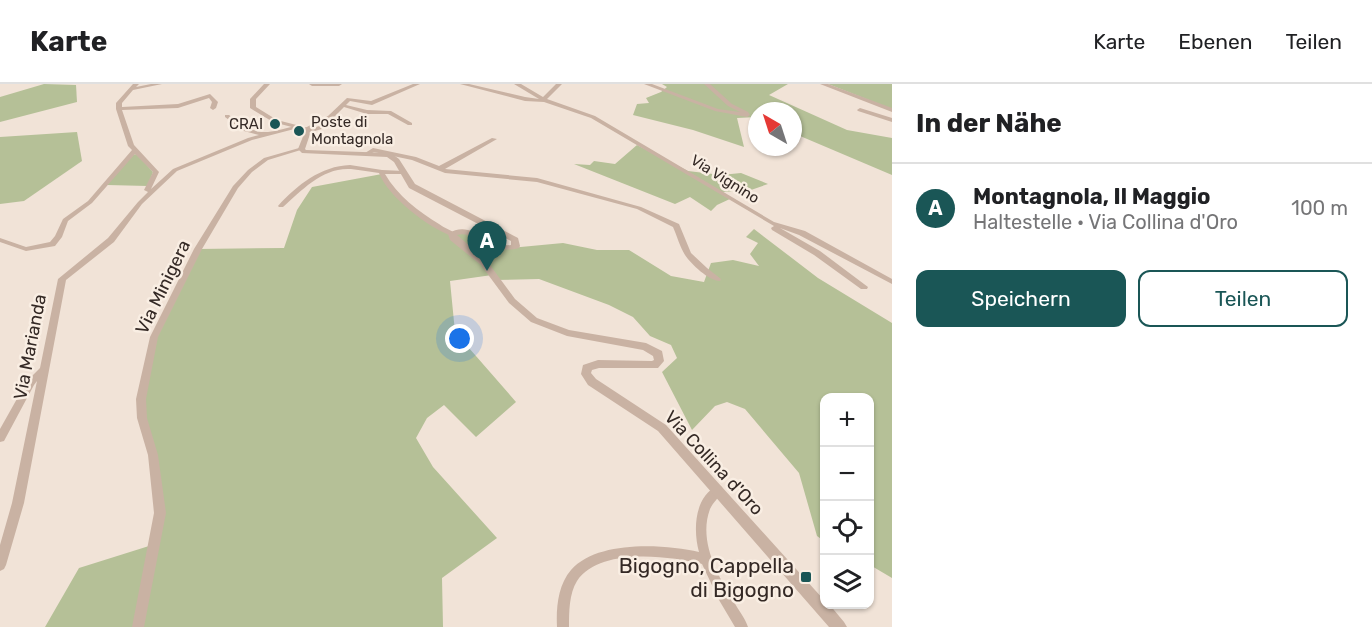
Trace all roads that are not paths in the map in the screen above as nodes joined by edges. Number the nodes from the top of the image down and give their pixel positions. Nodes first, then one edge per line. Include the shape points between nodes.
1 (159, 84) edge
2 (267, 84) edge
3 (312, 84) edge
4 (339, 84) edge
5 (417, 84) edge
6 (463, 84) edge
7 (517, 84) edge
8 (559, 84) edge
9 (647, 84) edge
10 (707, 84) edge
11 (823, 84) edge
12 (134, 86) edge
13 (261, 86) edge
14 (479, 86) edge
15 (544, 100) junction
16 (340, 106) junction
17 (213, 108) dead end
18 (119, 109) junction
19 (860, 110) dead end
20 (892, 110) edge
21 (357, 112) dead end
22 (227, 116) dead end
23 (330, 117) junction
24 (892, 120) edge
25 (410, 124) dead end
26 (304, 129) junction
27 (266, 135) junction
28 (494, 139) dead end
29 (301, 149) junction
30 (134, 151) junction
31 (368, 153) junction
32 (151, 165) junction
33 (439, 169) junction
34 (402, 172) junction
35 (382, 174) junction
36 (160, 182) junction
37 (140, 203) junction
38 (280, 206) dead end
39 (749, 210) junction
40 (452, 234) junction
41 (0, 240) edge
42 (717, 279) dead end
43 (892, 282) edge
44 (864, 287) dead end
45 (43, 369) junction
46 (0, 438) edge
47 (718, 490) junction
48 (707, 560) junction
49 (0, 565) edge
50 (138, 627) edge
51 (563, 627) edge
52 (741, 627) edge
53 (839, 627) edge

1 - 12 street
2 - 13 street
3 - 4 street
5 - 16 street via 374,103 351,99
6 - 14 street
7 - 15 street
8 - 15 street
9 - 10 street via 717,110 747,115
11 - 20 street
12 - 18 street via 119,103
13 - 26 street via 251,104 257,112
14 - 15 street via 525,99
15 - 39 street, Via Vignino via 593,117
16 - 21 street
16 - 23 street
16 - 25 street via 389,112
17 - 18 street via 215,102 210,96 178,106
18 - 30 street
19 - 24 street
22 - 27 street via 246,130
23 - 26 street
23 - 26 street via 340,122
26 - 27 street
26 - 29 street
27 - 36 street via 183,166
28 - 33 street
29 - 31 street via 309,153
29 - 50 street, Via Minigera via 266,159 235,188 198,249 154,337 142,408 160,513
30 - 32 street
30 - 41 street via 90,202 65,220 54,242 30,249
31 - 33 street via 373,150 407,156
31 - 34 street via 394,157
32 - 36 street via 161,168
32 - 37 street via 155,176
33 - 42 street via 537,180 657,215 678,228 688,254
34 - 35 street
34 - 40 street via 412,186 517,243 506,248 466,231
35 - 38 street via 350,167 332,170 302,187
35 - 40 street via 406,201
36 - 37 street
37 - 45 street, Via Marianda via 111,240 62,279
39 - 43 street, Via Vignino via 802,233
39 - 44 street
40 - 47 street, Via Collina d'Oro via 484,263 512,302 527,315 557,330 646,347 658,354 659,362 654,365 598,364 587,368 586,374 592,382 662,428
45 - 46 street via 30,383
45 - 49 street, Via Marianda via 18,503
47 - 48 street via 707,502 702,521 701,538
47 - 53 street, Via Collina d'Oro
48 - 51 street via 681,553 634,552 588,564 570,580
48 - 52 street

